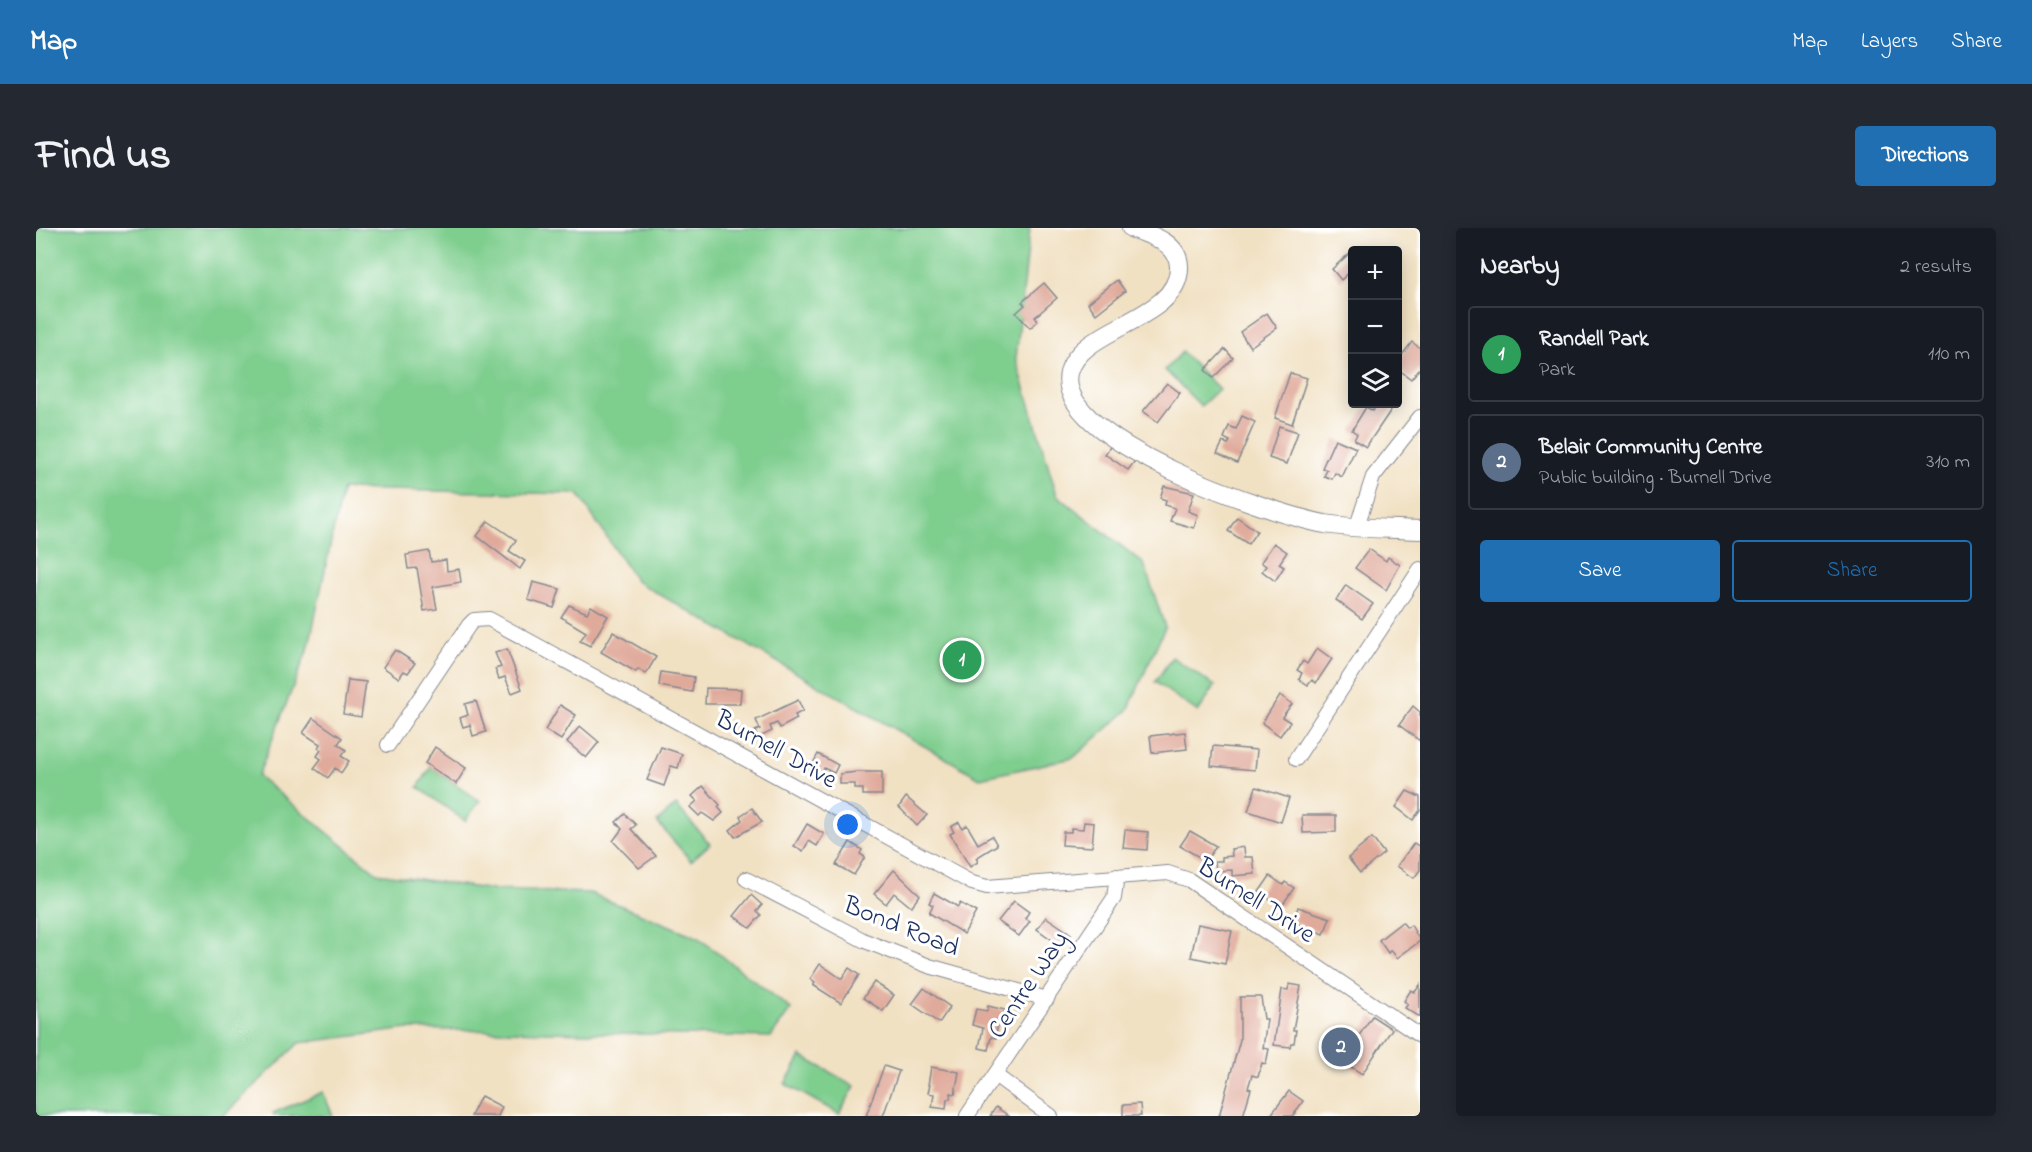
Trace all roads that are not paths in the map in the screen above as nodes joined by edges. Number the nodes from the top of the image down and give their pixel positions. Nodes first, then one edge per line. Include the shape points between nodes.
1 (1131, 228) edge
2 (1420, 417) edge
3 (1358, 526) junction
4 (1420, 530) edge
5 (1420, 569) edge
6 (388, 745) dead end
7 (1296, 759) dead end
8 (1117, 876) junction
9 (746, 879) dead end
10 (1047, 999) junction
11 (1420, 1036) edge
12 (995, 1075) junction
13 (968, 1116) edge
14 (1051, 1116) edge

1 - 3 main road via 1158,238 1176,252 1179,277 1164,299 1149,311 1086,347 1075,359 1067,384 1077,406 1104,432 1175,473 1267,510 1326,524
2 - 3 street via 1373,477
3 - 4 main road
5 - 7 street
6 - 8 street, Burnell Drive via 469,625 483,618 972,883 987,886
8 - 10 street, Centre Way via 1114,897
8 - 11 street, Burnell Drive via 1168,873 1189,880
9 - 10 street, Bond Road via 865,941 929,966
10 - 12 street, Centre Way
12 - 13 street, Centre Way
12 - 14 street

